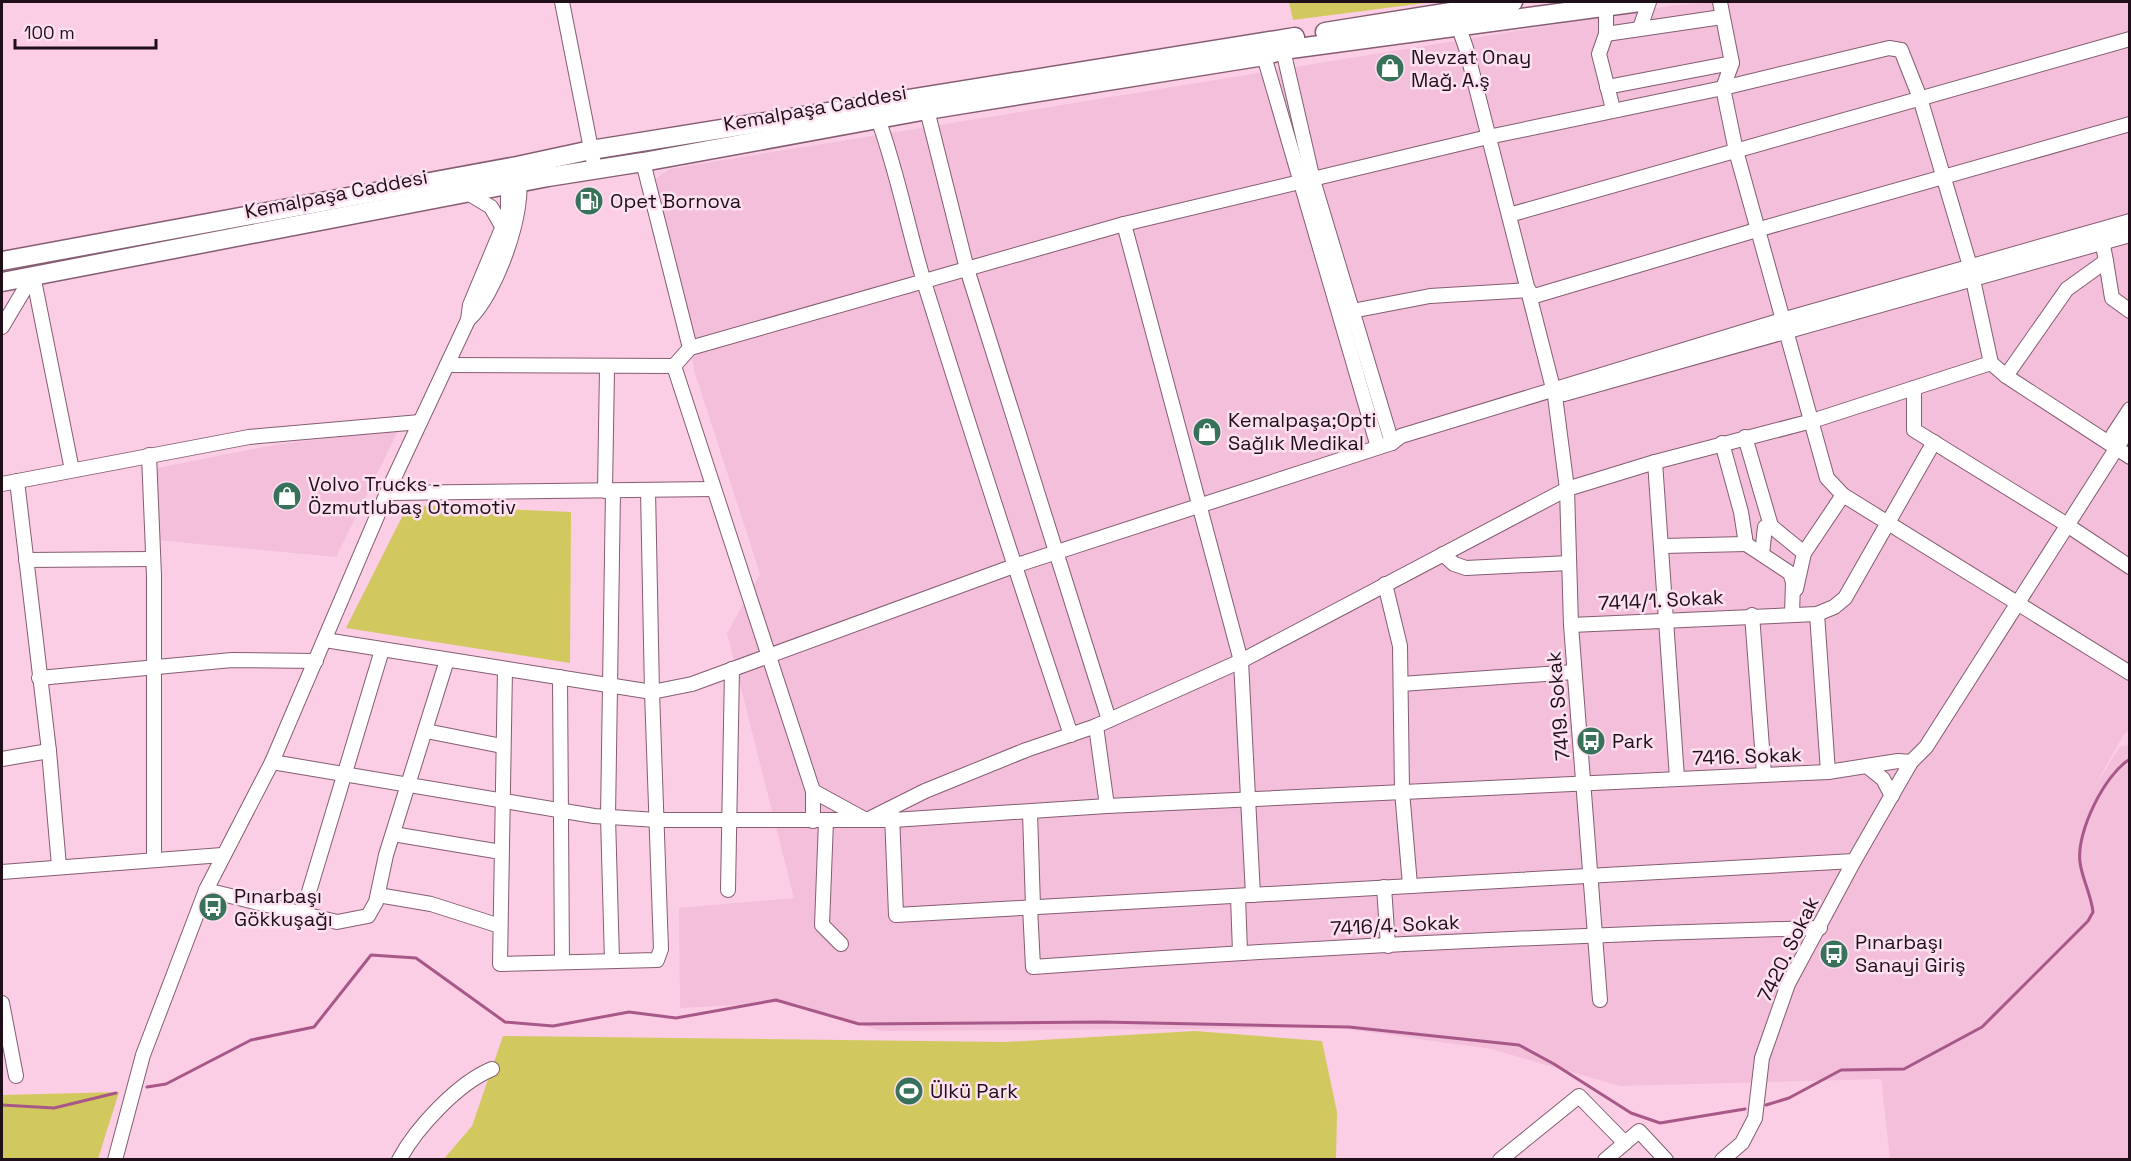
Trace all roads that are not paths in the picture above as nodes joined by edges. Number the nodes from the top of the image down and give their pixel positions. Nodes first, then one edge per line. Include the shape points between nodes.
1 (562, 2) edge
2 (1513, 2) edge
3 (1640, 2) edge
4 (1649, 2) edge
5 (1720, 2) edge
6 (1606, 8) junction
7 (1722, 17) junction
8 (1458, 25) junction
9 (1640, 28) junction
10 (1606, 34) junction
11 (2130, 39) edge
12 (1283, 50) junction
13 (1264, 56) junction
14 (1732, 63) junction
15 (1607, 87) junction
16 (1723, 88) junction
17 (1920, 98) junction
18 (927, 110) junction
19 (1613, 110) junction
20 (878, 119) junction
21 (2130, 124) edge
22 (1488, 137) junction
23 (591, 150) junction
24 (1736, 151) junction
25 (643, 162) junction
26 (595, 169) junction
27 (513, 176) junction
28 (1943, 178) junction
29 (1307, 181) junction
30 (466, 192) junction
31 (1509, 215) junction
32 (2130, 221) edge
33 (1124, 225) junction
34 (503, 228) junction
35 (1760, 229) junction
36 (2130, 235) edge
37 (2101, 236) junction
38 (2, 261) edge
39 (2106, 261) junction
40 (967, 269) junction
41 (1971, 273) junction
42 (33, 275) junction
43 (924, 281) junction
44 (2, 282) edge
45 (1530, 293) junction
46 (1352, 311) junction
47 (2130, 311) edge
48 (468, 320) junction
49 (1785, 326) junction
50 (2, 327) edge
51 (690, 348) junction
52 (1991, 363) junction
53 (447, 365) junction
54 (674, 366) junction
55 (607, 368) junction
56 (2006, 376) junction
57 (1914, 388) junction
58 (1554, 392) junction
59 (2130, 409) edge
60 (420, 422) junction
61 (1812, 422) junction
62 (2130, 427) edge
63 (1745, 437) junction
64 (1934, 442) junction
65 (1393, 443) junction
66 (1722, 443) junction
67 (2112, 445) junction
68 (1378, 447) junction
69 (149, 455) junction
70 (2130, 457) edge
71 (1655, 462) junction
72 (72, 470) junction
73 (17, 480) junction
74 (2, 484) edge
75 (714, 489) junction
76 (1567, 489) junction
77 (648, 490) junction
78 (609, 491) junction
79 (387, 493) junction
80 (1844, 495) junction
81 (1201, 505) junction
82 (2064, 523) junction
83 (1889, 524) junction
84 (1768, 527) junction
85 (1744, 529) junction
86 (1746, 544) junction
87 (1663, 546) junction
88 (1058, 552) junction
89 (1803, 553) junction
90 (1443, 554) junction
91 (1762, 554) junction
92 (153, 559) junction
93 (26, 561) junction
94 (1569, 563) junction
95 (1014, 566) junction
96 (2130, 567) edge
97 (1385, 584) junction
98 (2016, 600) junction
99 (1792, 614) junction
100 (1817, 614) junction
101 (1752, 615) junction
102 (1666, 620) junction
103 (1571, 625) junction
104 (325, 640) junction
105 (381, 650) junction
106 (768, 656) junction
107 (447, 660) junction
108 (1241, 661) junction
109 (316, 662) junction
110 (152, 666) junction
111 (505, 669) junction
112 (732, 669) junction
113 (1574, 672) junction
114 (2130, 673) edge
115 (560, 677) junction
116 (39, 678) junction
117 (1401, 684) junction
118 (609, 685) junction
119 (652, 692) junction
120 (1110, 720) junction
121 (1096, 726) junction
122 (426, 731) junction
123 (1071, 735) junction
124 (502, 746) junction
125 (49, 751) junction
126 (2, 759) edge
127 (272, 762) junction
128 (1912, 762) junction
129 (1867, 765) junction
130 (345, 772) junction
131 (1828, 772) junction
132 (1764, 774) junction
133 (1677, 778) junction
134 (410, 783) junction
135 (1583, 784) junction
136 (813, 791) junction
137 (1402, 791) junction
138 (1892, 796) junction
139 (1246, 799) junction
140 (502, 800) junction
141 (892, 806) junction
142 (1107, 806) junction
143 (559, 811) junction
144 (1030, 812) junction
145 (608, 817) junction
146 (657, 820) junction
147 (866, 820) junction
148 (893, 820) junction
149 (728, 821) junction
150 (820, 821) junction
151 (393, 834) junction
152 (501, 852) junction
153 (222, 855) junction
154 (154, 859) junction
155 (1854, 861) junction
156 (59, 866) junction
157 (2, 872) edge
158 (1591, 877) junction
159 (1410, 885) junction
160 (1384, 887) junction
161 (206, 890) junction
162 (728, 890) dead end
163 (378, 895) junction
164 (1253, 896) junction
165 (1238, 897) junction
166 (1032, 907) junction
167 (302, 915) junction
168 (500, 926) junction
169 (1820, 928) junction
170 (1595, 934) junction
171 (841, 944) dead end
172 (1388, 946) junction
173 (1240, 952) junction
174 (612, 961) junction
175 (562, 962) junction
176 (1600, 1000) dead end
177 (2, 1003) edge
178 (492, 1069) dead end
179 (16, 1076) dead end
180 (1625, 1143) junction
181 (115, 1160) edge
182 (399, 1160) edge
183 (1500, 1160) edge
184 (1605, 1160) edge
185 (1666, 1160) edge
186 (1722, 1160) edge

1 - 23 street
2 - 23 main road, Kemalpaşa Caddesi
3 - 6 main road, Kemalpaşa Caddesi
4 - 9 street
5 - 7 street
6 - 8 main road, Kemalpaşa Caddesi
6 - 10 street
7 - 9 street
7 - 14 street
8 - 12 main road, Kemalpaşa Caddesi
8 - 22 street, 7419. Sokak
9 - 10 street
10 - 15 street via 1599,54
11 - 17 street
12 - 13 main road, Kemalpaşa Caddesi
12 - 29 street
13 - 18 main road, Kemalpaşa Caddesi
13 - 29 street
14 - 15 street
14 - 16 street
15 - 19 street
16 - 17 street via 1889,48 1901,51
16 - 19 street
16 - 24 street
17 - 24 street
17 - 28 street
18 - 20 main road, Kemalpaşa Caddesi
18 - 40 street
19 - 22 street
20 - 25 main road, Kemalpaşa Caddesi
20 - 43 street
21 - 28 street
22 - 29 street
22 - 31 street, 7419. Sokak
23 - 26 street
23 - 27 main road, Kemalpaşa Caddesi
24 - 31 street
24 - 35 street
25 - 26 main road, Kemalpaşa Caddesi
25 - 51 street
26 - 27 main road, Kemalpaşa Caddesi
27 - 30 main road, Kemalpaşa Caddesi
27 - 34 street
27 - 38 main road, Kemalpaşa Caddesi
27 - 48 street via 518,215 513,236 480,310
28 - 35 street
28 - 41 street
29 - 33 street
29 - 46 street
29 - 68 street
30 - 34 street via 491,207
30 - 42 main road, Kemalpaşa Caddesi
31 - 45 street, 7419. Sokak
32 - 37 street
33 - 40 street
33 - 81 street
34 - 48 street via 470,305
35 - 45 street
35 - 49 street
36 - 37 street
37 - 39 street
37 - 41 street
39 - 47 street via 2112,298
39 - 56 street via 2067,289
40 - 43 street
40 - 88 street
41 - 49 street
41 - 52 street
42 - 44 main road, Kemalpaşa Caddesi
42 - 50 street
42 - 72 street
43 - 51 street
43 - 95 street
45 - 46 street via 1430,296
45 - 58 street, 7419. Sokak
46 - 65 street
48 - 53 street
49 - 58 street
49 - 61 street
51 - 54 street
52 - 56 street
52 - 57 street
53 - 55 street
53 - 60 street
54 - 55 street
54 - 75 street
55 - 78 street
56 - 67 street
57 - 61 street
57 - 64 street via 1914,430
58 - 65 street via 1401,436
58 - 76 street, 7419. Sokak
59 - 67 street
60 - 69 street via 249,436
60 - 79 street
61 - 63 street
61 - 80 street via 1827,478
62 - 67 street
63 - 66 street
63 - 84 street
64 - 82 street
64 - 83 street
65 - 68 street
66 - 71 street
66 - 85 street
67 - 70 street
67 - 82 street, 7420. Sokak
68 - 81 street
69 - 72 street
69 - 92 street
71 - 76 street
71 - 87 street
72 - 73 street
73 - 74 street
73 - 93 street
75 - 77 street
75 - 106 street
76 - 90 street
76 - 94 street, 7419. Sokak
77 - 78 street
77 - 119 street
78 - 79 street
78 - 118 street
79 - 104 street
80 - 83 street
80 - 89 street
81 - 88 street
81 - 108 street
82 - 96 street
82 - 98 street, 7420. Sokak
83 - 98 street
83 - 100 street via 1845,598
84 - 85 street
84 - 89 street
84 - 91 street
85 - 86 street
86 - 87 street
86 - 91 street
87 - 102 street
88 - 95 street
88 - 120 street
89 - 99 street
90 - 94 street via 1466,568
90 - 97 street
91 - 99 street via 1790,573
92 - 93 street
92 - 110 street
93 - 116 street
94 - 103 street, 7419. Sokak
95 - 106 street
95 - 123 street
97 - 108 street
97 - 117 street via 1400,646
98 - 114 street
98 - 128 street, 7420. Sokak via 1926,747
99 - 100 street, 7414/1. Sokak
99 - 101 street, 7414/1. Sokak
100 - 131 street
101 - 102 street, 7414/1. Sokak
101 - 132 street
102 - 103 street, 7414/1. Sokak
102 - 133 street
103 - 113 street, 7419. Sokak
104 - 105 street
104 - 109 street
105 - 107 street
105 - 130 street
106 - 112 street
106 - 136 street
107 - 111 street
107 - 122 street
108 - 120 street
108 - 139 street
109 - 110 street via 232,660
109 - 127 street
110 - 116 street
110 - 154 street
111 - 115 street
111 - 124 street
112 - 119 street via 692,684
112 - 149 street
113 - 117 street
113 - 135 street, 7419. Sokak
115 - 118 street
115 - 143 street
116 - 125 street
117 - 137 street
118 - 119 street
118 - 145 street
119 - 146 street
120 - 121 street
121 - 123 street
121 - 142 street
122 - 124 street
122 - 134 street
123 - 141 street
124 - 140 street
125 - 126 street
125 - 156 street
127 - 130 street, 7416. Sokak
127 - 153 street
128 - 129 street, 7416. Sokak
128 - 138 street, 7420. Sokak
129 - 131 street, 7416. Sokak
129 - 138 street via 1883,779
130 - 134 street, 7416. Sokak
130 - 167 street
131 - 132 street, 7416. Sokak
132 - 133 street, 7416. Sokak
133 - 135 street, 7416. Sokak
134 - 140 street, 7416. Sokak
134 - 151 street
135 - 137 street, 7416. Sokak
135 - 158 street, 7419. Sokak
136 - 147 street
136 - 150 street
137 - 139 street, 7416. Sokak
137 - 159 street
138 - 155 street, 7420. Sokak
139 - 142 street, 7416. Sokak
139 - 164 street
140 - 143 street, 7416. Sokak
140 - 152 street
141 - 147 street
141 - 148 street
142 - 144 street, 7416. Sokak
143 - 145 street, 7416. Sokak
143 - 175 street
144 - 148 street, 7416. Sokak
144 - 166 street
145 - 146 street, 7416. Sokak
145 - 174 street
146 - 149 street, 7416. Sokak
146 - 174 street via 659,955 657,960
147 - 148 street, 7416. Sokak
147 - 150 street, 7416. Sokak
148 - 166 street via 896,915
149 - 150 street, 7416. Sokak
149 - 162 street
150 - 171 street via 822,925
151 - 152 street
151 - 163 street
152 - 168 street
153 - 154 street
153 - 161 street
154 - 156 street
155 - 158 street
155 - 169 street, 7420. Sokak
156 - 157 street
158 - 159 street
158 - 170 street, 7419. Sokak
159 - 160 street
160 - 164 street
160 - 172 street
161 - 167 street
161 - 181 street via 143,1055
163 - 167 street via 368,916 351,921
163 - 168 street via 431,904
164 - 165 street
165 - 166 street
165 - 173 street
166 - 173 street, 7416/4. Sokak via 1033,967
168 - 175 street via 500,964
169 - 170 street, 7416/4. Sokak
169 - 186 street, 7420. Sokak via 1788,984 1762,1058 1755,1118 1742,1143
170 - 172 street, 7416/4. Sokak
170 - 176 street, 7419. Sokak
172 - 173 street, 7416/4. Sokak
174 - 175 street
177 - 179 street
178 - 182 street via 455,1091
180 - 183 street via 1579,1096
180 - 184 street
180 - 185 street via 1639,1131

